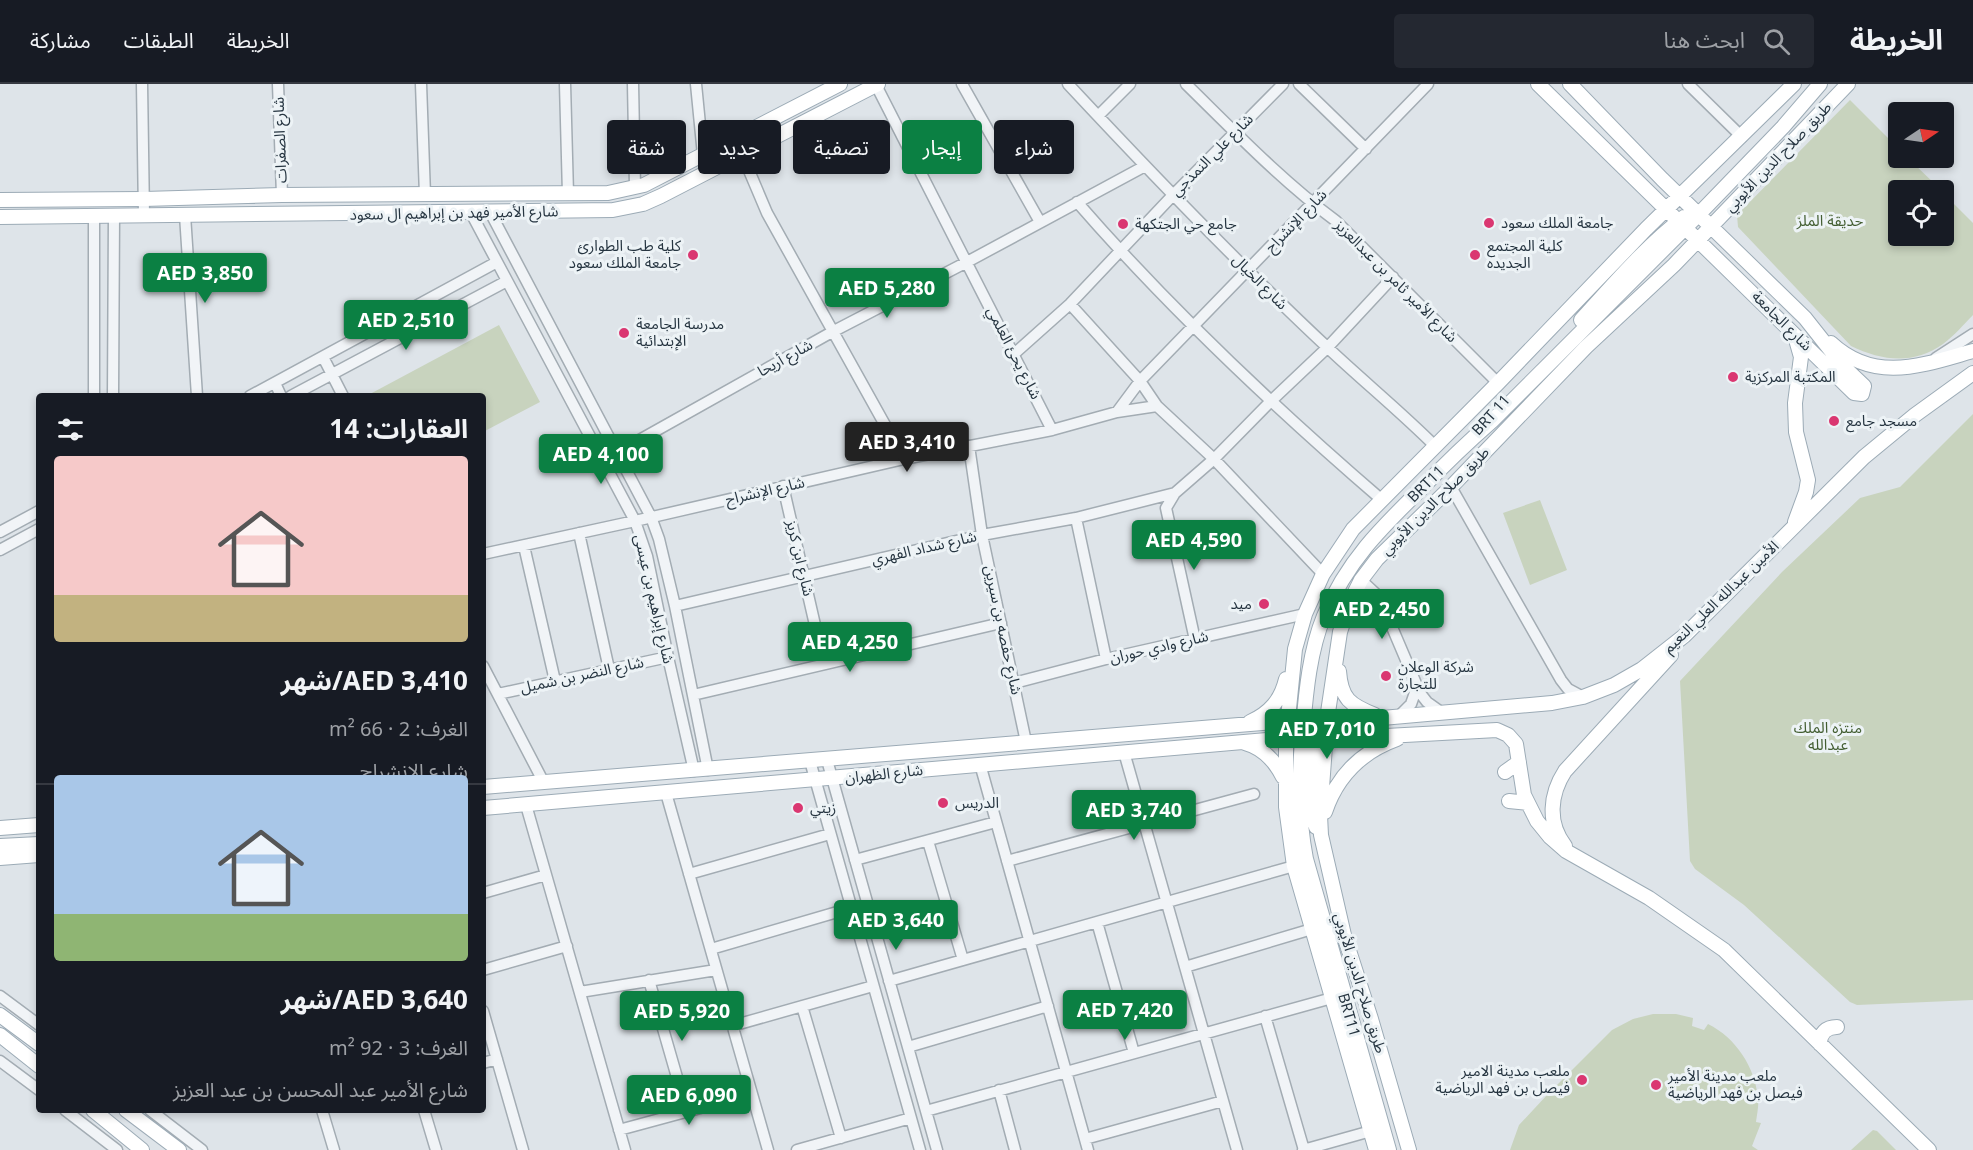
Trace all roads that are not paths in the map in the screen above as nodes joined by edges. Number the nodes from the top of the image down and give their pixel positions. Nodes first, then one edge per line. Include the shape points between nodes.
1 (142, 84) edge
2 (278, 84) edge
3 (421, 84) edge
4 (565, 84) edge
5 (633, 84) edge
6 (696, 84) edge
7 (840, 84) edge
8 (877, 84) edge
9 (962, 84) edge
10 (1068, 84) edge
11 (1130, 84) edge
12 (1186, 84) edge
13 (1283, 84) edge
14 (1299, 84) edge
15 (1538, 84) edge
16 (1688, 84) edge
17 (1794, 84) edge
18 (1820, 84) edge
19 (1848, 84) edge
20 (1421, 86) edge
21 (1579, 87) edge
22 (819, 90) edge
23 (1098, 116) junction
24 (700, 120) edge
25 (765, 120) edge
26 (1235, 133) junction
27 (781, 134) edge
28 (1742, 137) junction
29 (1366, 149) junction
30 (698, 158) edge
31 (1145, 166) junction
32 (704, 174) edge
33 (750, 174) edge
34 (635, 187) junction
35 (568, 194) junction
36 (1174, 194) junction
37 (282, 195) junction
38 (425, 195) junction
39 (1680, 196) junction
40 (144, 199) junction
41 (0, 200) edge
42 (1077, 202) junction
43 (1313, 203) junction
44 (1667, 211) junction
45 (1696, 211) junction
46 (490, 212) junction
47 (471, 213) junction
48 (94, 215) junction
49 (114, 215) junction
50 (144, 215) junction
51 (185, 215) junction
52 (0, 217) edge
53 (1040, 222) junction
54 (1682, 224) junction
55 (1712, 226) junction
56 (1698, 239) junction
57 (1119, 250) junction
58 (497, 262) junction
59 (968, 262) junction
60 (1248, 271) junction
61 (1393, 277) junction
62 (507, 281) junction
63 (1070, 304) junction
64 (1812, 325) junction
65 (1194, 327) junction
66 (832, 332) junction
67 (1794, 334) junction
68 (1973, 334) edge
69 (1328, 348) junction
70 (1973, 351) edge
71 (1014, 354) junction
72 (323, 357) junction
73 (1923, 366) junction
74 (1973, 373) edge
75 (332, 374) junction
76 (1140, 381) junction
77 (274, 383) junction
78 (1498, 383) junction
79 (94, 393) edge
80 (113, 393) edge
81 (197, 393) edge
82 (256, 393) edge
83 (279, 393) edge
84 (297, 393) edge
85 (342, 393) edge
86 (1271, 401) junction
87 (1157, 405) junction
88 (1117, 412) junction
89 (1052, 430) junction
90 (1467, 442) joint
91 (969, 446) junction
92 (1436, 446) junction
93 (618, 452) junction
94 (904, 459) junction
95 (1214, 459) junction
96 (783, 486) junction
97 (1452, 487) junction
98 (1175, 493) junction
99 (1382, 500) junction
100 (36, 513) edge
101 (651, 517) junction
102 (1076, 518) junction
103 (635, 521) junction
104 (1794, 526) junction
105 (36, 531) edge
106 (0, 532) edge
107 (579, 533) junction
108 (982, 535) junction
109 (524, 546) junction
110 (0, 550) edge
111 (486, 553) edge
112 (1323, 574) junction
113 (805, 575) junction
114 (1361, 580) junction
115 (675, 606) junction
116 (1305, 614) junction
117 (1700, 621) junction
118 (1001, 623) junction
119 (1195, 640) junction
120 (1295, 649) junction
121 (1336, 652) junction
122 (668, 657) junction
123 (1106, 659) junction
124 (824, 664) junction
125 (609, 669) junction
126 (486, 672) edge
127 (1561, 680) junction
128 (555, 681) junction
129 (1014, 683) junction
130 (1417, 687) junction
131 (498, 694) junction
132 (693, 695) junction
133 (1583, 697) junction
134 (1552, 703) junction
135 (1441, 712) junction
136 (1399, 716) junction
137 (1382, 718) junction
138 (1327, 719) junction
139 (1288, 721) junction
140 (1243, 725) junction
141 (1304, 731) junction
142 (1410, 734) junction
143 (1286, 738) junction
144 (1326, 738) junction
145 (1026, 742) junction
146 (1240, 742) junction
147 (1124, 752) junction
148 (827, 760) junction
149 (810, 761) junction
150 (1519, 762) junction
151 (980, 764) junction
152 (701, 771) junction
153 (1504, 772) dead end
154 (832, 779) junction
155 (815, 780) junction
156 (1284, 780) junction
157 (543, 781) junction
158 (486, 787) edge
159 (666, 794) junction
160 (1254, 794) dead end
161 (1509, 801) dead end
162 (1528, 803) junction
163 (526, 805) junction
164 (486, 808) edge
165 (996, 822) junction
166 (1144, 824) junction
167 (36, 825) edge
168 (0, 828) edge
169 (1321, 830) junction
170 (36, 834) edge
171 (831, 834) junction
172 (0, 837) edge
173 (928, 841) junction
174 (36, 844) edge
175 (0, 846) edge
176 (36, 855) edge
177 (1575, 856) junction
178 (0, 858) edge
179 (855, 860) junction
180 (1007, 861) junction
181 (1294, 866) junction
182 (689, 874) junction
183 (546, 875) junction
184 (486, 892) edge
185 (1167, 902) junction
186 (852, 908) junction
187 (1097, 922) junction
188 (1312, 929) junction
189 (1029, 941) junction
190 (567, 946) junction
191 (711, 949) junction
192 (963, 960) junction
193 (1185, 967) junction
194 (486, 969) edge
195 (716, 970) junction
196 (649, 980) junction
197 (889, 981) junction
198 (873, 986) junction
199 (580, 992) junction
200 (0, 996) edge
201 (1332, 998) junction
202 (802, 1006) junction
203 (1048, 1006) junction
204 (0, 1015) edge
205 (1265, 1016) junction
206 (486, 1021) edge
207 (36, 1023) edge
208 (732, 1026) junction
209 (1837, 1027) dead end
210 (1204, 1033) junction
211 (0, 1035) edge
212 (36, 1042) edge
213 (0, 1043) edge
214 (1820, 1044) junction
215 (908, 1047) junction
216 (1134, 1053) junction
217 (497, 1059) junction
218 (0, 1060) edge
219 (486, 1062) edge
220 (36, 1064) edge
221 (36, 1064) edge
222 (1066, 1072) junction
223 (36, 1088) edge
224 (999, 1090) junction
225 (752, 1094) junction
226 (1223, 1101) junction
227 (926, 1110) junction
228 (687, 1112) junction
229 (69, 1113) edge
230 (97, 1113) edge
231 (130, 1113) edge
232 (154, 1113) edge
233 (323, 1113) edge
234 (425, 1113) edge
235 (911, 1118) junction
236 (619, 1130) junction
237 (1371, 1131) junction
238 (841, 1138) junction
239 (1087, 1145) edge
240 (117, 1150) edge
241 (142, 1150) edge
242 (179, 1150) edge
243 (202, 1150) edge
244 (334, 1150) edge
245 (436, 1150) edge
246 (523, 1150) edge
247 (625, 1150) edge
248 (768, 1150) edge
249 (797, 1150) edge
250 (920, 1150) edge
251 (937, 1150) edge
252 (1015, 1150) edge
253 (1237, 1150) edge
254 (1304, 1150) edge
255 (1376, 1150) edge
256 (1389, 1150) edge
257 (1409, 1150) edge
258 (1929, 1150) edge

1 - 40 street
2 - 37 street, شارع الصفرات
3 - 38 street
4 - 35 street
5 - 34 street
6 - 24 street
7 - 22 main road, شارع الأمير فهد بن إبراهيم ال سعود
8 - 27 main road, شارع الأمير فهد بن إبراهيم ال سعود
8 - 59 street, شارع يحئ العلمي
9 - 53 street
10 - 23 street, شارع الخيال
11 - 23 street
12 - 26 street, شارع الأمير ثامر بن عبدالعزيز
13 - 26 street, شارع علي النمذجي
14 - 29 street
15 - 44 main road, شارع الجامعة
16 - 28 street
17 - 28 main road, طريق صلاح الدين الأيوبي
18 - 45 main road, BRT 11
19 - 55 main road, طريق صلاح الدين الأيوبي
20 - 29 street, شارع الإنشراح
21 - 39 main road
22 - 25 main road, شارع الأمير فهد بن إبراهيم ال سعود
23 - 31 street, شارع الخيال
26 - 36 street, شارع علي النمذجي
26 - 43 street, شارع الأمير ثامر بن عبدالعزيز
28 - 39 main road, طريق صلاح الدين الأيوبي
29 - 43 street, شارع الإنشراح
30 - 34 main road, شارع الأمير فهد بن إبراهيم ال سعود
31 - 36 street, شارع الخيال
31 - 42 street, شارع أريحا
32 - 46 main road, شارع الأمير فهد بن إبراهيم ال سعود via 633,207
33 - 66 street via 767,213
34 - 35 main road, شارع الأمير فهد بن إبراهيم ال سعود via 608,194
35 - 38 main road, شارع الأمير فهد بن إبراهيم ال سعود
36 - 57 street, شارع علي النمذجي
36 - 60 street, شارع الخيال
37 - 38 main road, شارع الأمير فهد بن إبراهيم ال سعود
37 - 40 main road, شارع الأمير فهد بن إبراهيم ال سعود
39 - 44 main road, طريق صلاح الدين الأيوبي
39 - 45 main road
40 - 41 main road, شارع الأمير فهد بن إبراهيم ال سعود
40 - 50 street
42 - 53 street, شارع أريحا
42 - 57 street
43 - 60 street, شارع الإنشراح
43 - 61 street, شارع الأمير ثامر بن عبدالعزيز via 1336,220
44 - 54 main road, شارع الجامعة
44 - 78 main road, طريق صلاح الدين الأيوبي
45 - 54 main road, BRT 11
45 - 55 main road, شارع الجامعة
46 - 47 main road, شارع الأمير فهد بن إبراهيم ال سعود
46 - 93 street
47 - 51 main road, شارع الأمير فهد بن إبراهيم ال سعود
47 - 58 street, شارع إبراهيم بن عيسى
48 - 49 main road, شارع الأمير فهد بن إبراهيم ال سعود
48 - 52 main road, شارع الأمير فهد بن إبراهيم ال سعود
48 - 79 street
49 - 50 main road, شارع الأمير فهد بن إبراهيم ال سعود
49 - 80 street
50 - 51 main road, شارع الأمير فهد بن إبراهيم ال سعود
51 - 81 street
53 - 59 street, شارع أريحا
54 - 56 main road, شارع الجامعة
54 - 90 main road, BRT 11 via 1600,298
55 - 56 main road, طريق صلاح الدين الأيوبي
55 - 64 main road, شارع الجامعة
56 - 67 main road, شارع الجامعة
56 - 97 main road, طريق صلاح الدين الأيوبي via 1586,347
57 - 63 street, شارع علي النمذجي
57 - 65 street
58 - 62 street, شارع إبراهيم بن عيسى
58 - 72 street
59 - 66 street, شارع أريحا
59 - 71 street, شارع يحئ العلمي
60 - 65 street, شارع الإنشراح
60 - 69 street, شارع الخيال
61 - 69 street, شارع شداد الفهري
61 - 78 street, شارع الأمير ثامر بن عبدالعزيز
62 - 75 street
62 - 103 street, شارع إبراهيم بن عيسى
63 - 71 street, شارع علي النمذجي
63 - 76 street
64 - 67 main road, شارع الجامعة via 1843,366 1864,386 1862,394 1854,393
64 - 73 main road via 1836,348 1865,363 1897,369
65 - 76 street, شارع الإنشراح
65 - 86 street
66 - 93 street, شارع أريحا
66 - 94 street
67 - 104 main road via 1801,357 1796,432 1808,480
68 - 73 street
69 - 86 street, شارع شداد الفهري
69 - 92 street, شارع الخيال
70 - 73 main road
71 - 89 street, شارع يحئ العلمي
72 - 75 street
72 - 77 street
74 - 104 main road, الأمين عبدالله العلي النعيم via 1889,435
75 - 84 street
75 - 85 street
76 - 87 street
76 - 88 street, شارع الإنشراح
77 - 82 street
77 - 83 street
78 - 92 main road, طريق صلاح الدين الأيوبي
86 - 95 street, شارع شداد الفهري
86 - 99 street
87 - 88 street, شارع الإنشراح
87 - 95 street
88 - 89 street, شارع الإنشراح
89 - 91 street, شارع الإنشراح
90 - 141 main road, BRT11 via 1361,550 1346,572 1317,637
91 - 94 street, شارع الإنشراح
91 - 108 street, شارع حفصه بن سيرين
92 - 99 main road, طريق صلاح الدين الأيوبي
93 - 101 street
94 - 96 street, شارع الإنشراح
95 - 98 street, شارع شداد الفهري
95 - 112 street
96 - 101 street, شارع الإنشراح
96 - 113 street, شارع ابن كريز
97 - 114 main road, طريق صلاح الدين الأيوبي via 1377,559
97 - 127 street
98 - 102 street, شارع شداد الفهري
98 - 119 street, شارع شداد الفهري via 1166,508
99 - 112 main road, طريق صلاح الدين الأيوبي via 1353,529
100 - 106 street
101 - 103 street, شارع الإنشراح
101 - 115 street
102 - 108 street, شارع شداد الفهري
102 - 123 street
103 - 107 street, شارع الإنشراح
103 - 122 street, شارع إبراهيم بن عيسى via 647,556
104 - 117 main road, الأمين عبدالله العلي النعيم
105 - 110 street
107 - 109 street, شارع الإنشراح
107 - 125 street
108 - 113 street, شارع شداد الفهري
108 - 118 street, شارع حفصه بن سيرين
109 - 111 street, شارع الإنشراح
109 - 128 street
112 - 116 main road, طريق صلاح الدين الأيوبي
113 - 115 street, شارع شداد الفهري
113 - 124 street, شارع ابن كريز
114 - 121 main road, طريق صلاح الدين الأيوبي via 1344,616
114 - 130 street via 1383,606
115 - 132 street
116 - 119 street, شارع وادي حوران
116 - 120 main road, طريق صلاح الدين الأيوبي
117 - 133 main road, الأمين عبدالله العلي النعيم via 1635,673 1614,686
117 - 177 main road via 1559,780 1552,800 1553,821 1561,840
118 - 124 street
118 - 129 street, شارع حفصه بن سيرين
119 - 123 street, شارع وادي حوران
120 - 139 main road, طريق صلاح الدين الأيوبي
120 - 140 main road via 1281,698 1263,716
121 - 137 main road via 1343,694 1359,709
121 - 138 main road, طريق صلاح الدين الأيوبي
122 - 125 street, شارع النضر بن شميل
122 - 152 street, شارع إبراهيم بن عيسى
123 - 129 street, شارع وادي حوران
124 - 132 street
125 - 128 street, شارع النضر بن شميل
126 - 131 street
127 - 133 street
127 - 134 street
128 - 131 street, شارع النضر بن شميل
129 - 145 street, شارع حفصه بن سيرين
130 - 135 street via 1427,702
130 - 136 street via 1411,704
131 - 157 street
132 - 152 street
133 - 134 main road, الأمين عبدالله العلي النعيم
134 - 135 main road, الأمين عبدالله العلي النعيم
135 - 136 main road, الأمين عبدالله العلي النعيم
136 - 137 main road, الأمين عبدالله العلي النعيم
137 - 138 main road, الأمين عبدالله العلي النعيم
138 - 141 main road, الأمين عبدالله العلي النعيم
138 - 144 main road, طريق صلاح الدين الأيوبي
139 - 140 main road, شارع الظهران
139 - 141 main road, شارع الظهران
139 - 143 main road, طريق صلاح الدين الأيوبي
140 - 145 main road, شارع الظهران
141 - 143 main road, شارع الظهران
141 - 144 main road
141 - 169 main road via 1312,751 1310,808
141 - 256 main road, BRT11 via 1299,825
142 - 144 main road
142 - 150 main road via 1497,730 1516,744
142 - 169 main road via 1379,746 1350,767 1331,796
143 - 146 main road, شارع الظهران
143 - 156 main road, طريق صلاح الدين الأيوبي
144 - 169 main road, طريق صلاح الدين الأيوبي
145 - 148 main road, شارع الظهران
146 - 147 main road, شارع الظهران
146 - 156 main road via 1267,755
147 - 151 main road, شارع الظهران
147 - 166 street
148 - 149 main road, شارع الظهران
148 - 154 street
149 - 152 main road, شارع الظهران
149 - 155 street
150 - 153 main road
150 - 162 main road
151 - 154 main road, شارع الظهران
151 - 165 street
152 - 157 main road, شارع الظهران
154 - 155 main road, شارع الظهران
154 - 179 street
155 - 159 main road, شارع الظهران
155 - 171 street
156 - 181 main road, طريق صلاح الدين الأيوبي
157 - 158 main road, شارع الظهران
159 - 163 main road, شارع الظهران
159 - 182 street
160 - 166 street
161 - 162 main road
162 - 177 main road via 1550,837
163 - 164 main road, شارع الظهران
163 - 183 street
165 - 173 street
165 - 180 street
166 - 180 street
166 - 185 street
167 - 168 main road
169 - 257 main road, طريق صلاح الدين الأيوبي via 1344,935
170 - 172 main road
171 - 182 street
171 - 186 street
173 - 179 street
173 - 192 street
174 - 175 main road
176 - 178 main road
177 - 214 main road via 1639,892 1716,944
179 - 197 street
180 - 189 street
181 - 185 street
181 - 188 main road, طريق صلاح الدين الأيوبي
182 - 191 street
183 - 184 street
183 - 190 street
185 - 187 street
185 - 193 street
186 - 191 street
186 - 198 street
187 - 189 street
187 - 216 street
188 - 193 street
188 - 201 main road, طريق صلاح الدين الأيوبي
189 - 192 street
189 - 203 street
190 - 194 street
190 - 199 street
191 - 195 street
192 - 197 street
193 - 210 street
195 - 196 street
195 - 208 street
196 - 199 street
196 - 228 street
197 - 215 street
198 - 202 street
198 - 235 street
199 - 236 street
200 - 207 street
201 - 205 street
201 - 237 main road, طريق صلاح الدين الأيوبي
202 - 208 street
202 - 238 street
203 - 215 street
203 - 222 street
204 - 212 main road
205 - 210 street
205 - 254 street
206 - 217 street
208 - 225 street
209 - 214 main road via 1825,1030
210 - 216 street
210 - 226 street
211 - 220 main road
213 - 221 main road
214 - 258 main road
215 - 227 street
216 - 222 street
217 - 219 street
217 - 246 street
218 - 223 street
222 - 224 street
222 - 239 street
224 - 227 street
224 - 252 street
225 - 228 street
225 - 248 street
226 - 239 street
226 - 253 street
227 - 251 street
228 - 236 street
229 - 240 street
230 - 241 main road
231 - 242 main road
232 - 243 street
233 - 244 street
234 - 245 street
235 - 238 street
235 - 250 street
236 - 247 street
237 - 254 street
237 - 255 main road, طريق صلاح الدين الأيوبي
238 - 249 street

